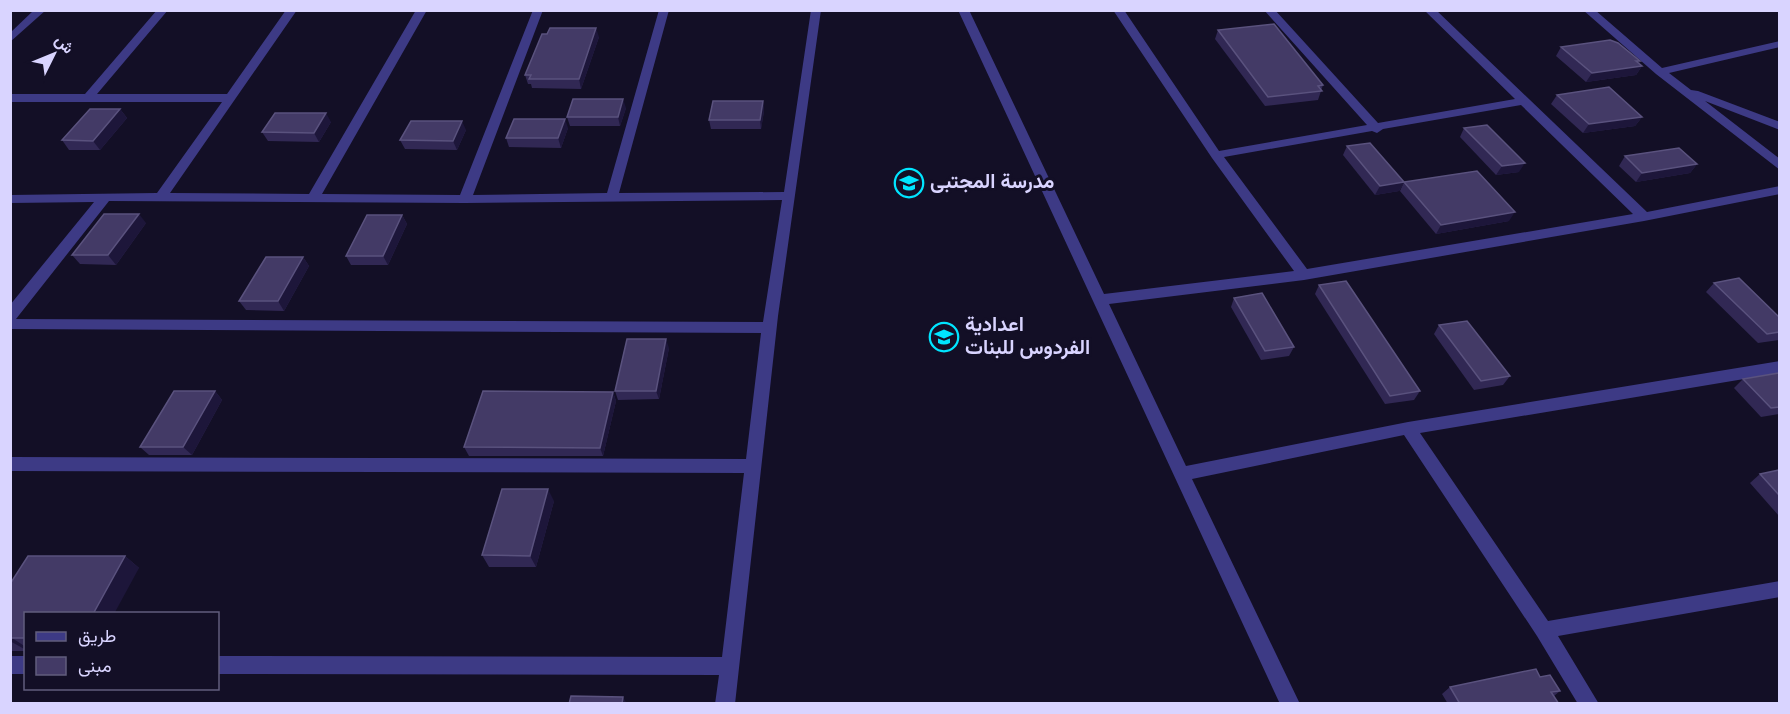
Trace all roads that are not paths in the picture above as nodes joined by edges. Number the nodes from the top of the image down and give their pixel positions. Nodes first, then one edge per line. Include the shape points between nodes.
1 (41, 10) edge
2 (163, 10) edge
3 (292, 10) edge
4 (422, 10) edge
5 (538, 10) edge
6 (664, 10) edge
7 (816, 10) edge
8 (963, 10) edge
9 (1118, 10) edge
10 (1269, 10) edge
11 (1429, 10) edge
12 (1588, 10) edge
13 (10, 39) edge
14 (1779, 44) edge
15 (1660, 72) junction
16 (1680, 87) junction
17 (10, 98) edge
18 (89, 98) junction
19 (228, 98) junction
20 (1524, 101) junction
21 (1779, 126) edge
22 (1377, 129) junction
23 (1216, 155) junction
24 (1779, 166) edge
25 (1779, 190) edge
26 (314, 196) junction
27 (788, 196) junction
28 (105, 197) junction
29 (161, 197) junction
30 (612, 197) junction
31 (465, 199) junction
32 (10, 200) edge
33 (1644, 217) junction
34 (1304, 275) junction
35 (1101, 300) junction
36 (10, 316) edge
37 (10, 324) edge
38 (770, 328) junction
39 (1779, 367) edge
40 (1408, 428) junction
41 (10, 464) edge
42 (753, 466) junction
43 (1181, 474) junction
44 (1777, 593) edge
45 (1544, 630) junction
46 (219, 665) edge
47 (730, 666) junction
48 (725, 704) edge
49 (1290, 704) edge
50 (1588, 704) edge

1 - 13 street
2 - 18 street
3 - 19 street
4 - 26 street
5 - 31 street
6 - 30 street
7 - 27 street via 808,87
8 - 35 street
9 - 23 street
10 - 22 street
11 - 20 street
12 - 15 street
14 - 15 street
15 - 16 street
16 - 21 street
16 - 24 street
17 - 18 street
18 - 19 street
19 - 29 street
20 - 22 street
20 - 33 street
22 - 23 street
23 - 34 street
25 - 33 street
26 - 29 street
26 - 31 street
27 - 30 street
27 - 38 street
28 - 29 street
28 - 32 street
28 - 36 street
30 - 31 street
33 - 34 street
34 - 35 street
35 - 43 street
37 - 38 street
38 - 42 street
39 - 40 street
40 - 43 street
40 - 45 street
41 - 42 street
42 - 47 street
43 - 49 street
44 - 45 street
45 - 50 street
46 - 47 street
47 - 48 street

